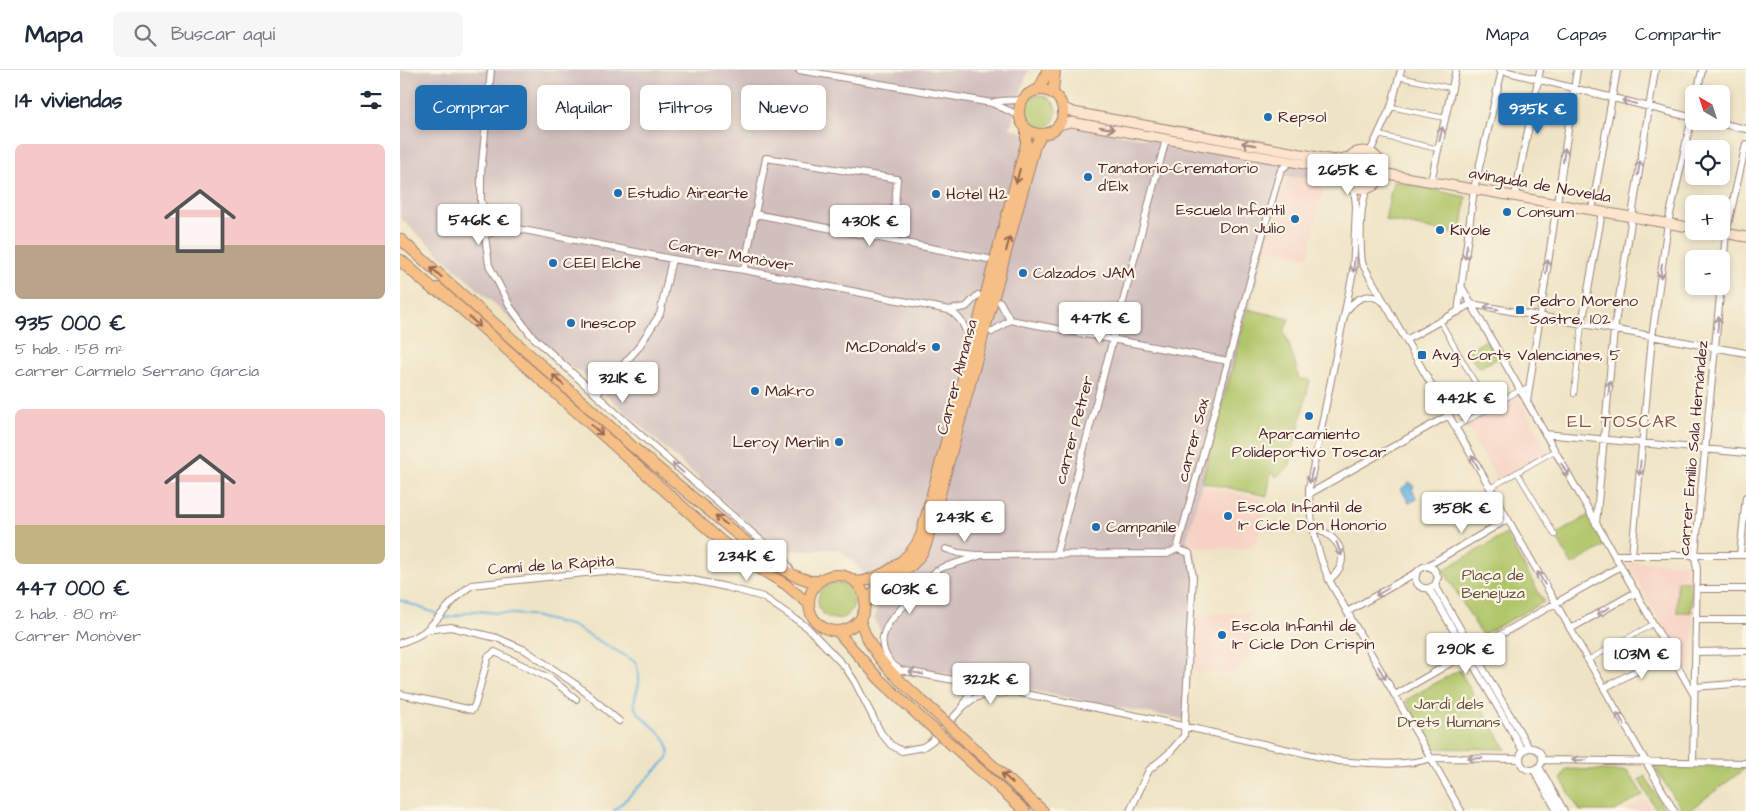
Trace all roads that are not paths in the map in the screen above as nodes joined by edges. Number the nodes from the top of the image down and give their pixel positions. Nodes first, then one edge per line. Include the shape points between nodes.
1 (491, 70) edge
2 (799, 70) edge
3 (1456, 70) edge
4 (1501, 70) edge
5 (1540, 70) edge
6 (1576, 70) edge
7 (1617, 70) edge
8 (1655, 70) edge
9 (1702, 70) edge
10 (1053, 71) edge
11 (1400, 73) edge
12 (1538, 80) junction
13 (1699, 85) edge
14 (1451, 88) junction
15 (1573, 88) junction
16 (1038, 90) junction
17 (1053, 94) junction
18 (1612, 97) junction
19 (1023, 99) junction
20 (992, 103) junction
21 (1062, 107) junction
22 (1392, 107) junction
23 (1649, 107) junction
24 (1018, 116) junction
25 (1685, 116) edge
26 (1445, 118) junction
27 (1059, 124) junction
28 (1730, 125) edge
29 (1026, 129) junction
30 (1746, 129) edge
31 (1690, 130) edge
32 (1042, 134) junction
33 (1379, 135) junction
34 (1166, 138) junction
35 (1746, 144) edge
36 (1438, 149) junction
37 (1370, 152) junction
38 (1350, 157) junction
39 (1290, 162) junction
40 (1382, 173) junction
41 (1347, 178) junction
42 (1431, 181) junction
43 (1368, 188) junction
44 (1474, 189) junction
45 (1515, 196) junction
46 (481, 202) junction
47 (1556, 204) junction
48 (1592, 210) junction
49 (1602, 212) junction
50 (755, 214) junction
51 (1730, 215) edge
52 (1631, 216) junction
53 (487, 217) junction
54 (478, 220) junction
55 (1668, 223) junction
56 (1685, 226) edge
57 (493, 227) junction
58 (1730, 234) edge
59 (865, 235) junction
60 (485, 236) junction
61 (1746, 237) edge
62 (400, 239) edge
63 (1725, 240) edge
64 (400, 254) edge
65 (672, 259) junction
66 (988, 259) dead end
67 (400, 260) edge
68 (744, 270) junction
69 (1461, 286) junction
70 (443, 293) junction
71 (978, 296) dead end
72 (1000, 302) dead end
73 (1385, 304) junction
74 (1471, 304) junction
75 (949, 310) junction
76 (1346, 311) junction
77 (1458, 312) junction
78 (1540, 316) junction
79 (1010, 320) junction
80 (1440, 321) junction
81 (1582, 324) junction
82 (1614, 330) junction
83 (992, 332) dead end
84 (967, 334) dead end
85 (1652, 336) junction
86 (1113, 339) junction
87 (1406, 340) junction
88 (1715, 348) junction
89 (1746, 353) edge
90 (1228, 361) junction
91 (1529, 389) junction
92 (1520, 390) junction
93 (597, 394) junction
94 (1574, 394) dead end
95 (1527, 402) junction
96 (1489, 407) junction
97 (1449, 415) junction
98 (1456, 427) junction
99 (1545, 434) junction
100 (1604, 440) junction
101 (1642, 444) junction
102 (1706, 450) junction
103 (1554, 451) junction
104 (1746, 453) edge
105 (1517, 472) junction
106 (1490, 488) junction
107 (1309, 494) junction
108 (1746, 497) edge
109 (1508, 519) junction
110 (1596, 524) junction
111 (1313, 527) junction
112 (914, 529) dead end
113 (1555, 535) dead end
114 (919, 540) junction
115 (946, 549) dead end
116 (1177, 549) junction
117 (1056, 554) junction
118 (982, 555) junction
119 (1614, 555) junction
120 (1632, 555) junction
121 (1695, 555) junction
122 (1743, 555) edge
123 (1427, 566) junction
124 (1621, 566) junction
125 (1417, 572) junction
126 (793, 575) junction
127 (1329, 580) junction
128 (820, 581) junction
129 (855, 582) junction
130 (1432, 587) junction
131 (1746, 588) edge
132 (1697, 589) junction
133 (1636, 592) junction
134 (1556, 603) junction
135 (809, 604) junction
136 (866, 604) junction
137 (1347, 612) junction
138 (860, 620) junction
139 (1696, 620) junction
140 (1746, 620) edge
141 (1653, 624) junction
142 (1570, 629) junction
143 (426, 630) junction
144 (838, 632) junction
145 (868, 641) junction
146 (400, 643) edge
147 (1746, 651) edge
148 (1469, 652) junction
149 (1696, 652) junction
150 (1670, 653) junction
151 (1588, 660) junction
152 (888, 661) junction
153 (1686, 681) junction
154 (967, 683) junction
155 (1746, 683) edge
156 (1695, 684) junction
157 (1604, 688) junction
158 (1015, 692) junction
159 (400, 694) edge
160 (1395, 695) junction
161 (1695, 696) junction
162 (576, 699) dead end
163 (962, 707) junction
164 (619, 721) dead end
165 (1183, 726) junction
166 (1526, 750) junction
167 (1431, 758) junction
168 (1520, 759) junction
169 (1542, 760) junction
170 (1646, 761) junction
171 (1692, 762) junction
172 (1746, 764) edge
173 (1536, 768) junction
174 (1026, 811) edge
175 (1043, 811) edge
176 (1130, 811) edge
177 (1461, 811) edge
178 (1557, 811) edge
179 (1564, 811) edge
180 (1674, 811) edge

1 - 46 street
2 - 20 street
3 - 14 street
4 - 12 street
4 - 44 street
5 - 12 street
6 - 15 street
7 - 18 street
8 - 23 street
9 - 13 street
10 - 16 main road
10 - 17 main road
11 - 14 street
11 - 22 street
12 - 15 street
12 - 45 street
14 - 26 street
15 - 18 street
47 -> 15 street
16 - 17 main road
16 - 19 main road
17 - 21 main road
23 -> 18 street
18 - 48 street
19 - 20 street
19 - 24 main road
20 - 24 street
21 - 27 main road
38 -> 21 main road via 1334,160 1073,112
22 - 26 street
22 - 33 street
23 - 25 street
52 -> 23 street
24 - 29 main road
36 -> 26 street
27 - 32 main road
27 -> 34 main road via 1071,122
28 - 30 street
29 - 32 main road
29 -> 114 main road, Carrer Almansa via 1026,144
31 - 55 street
136 -> 32 main road, Carrer Almansa via 875,589 918,560 926,545 1035,146
33 - 36 street
33 - 37 street
34 - 39 main road
34 - 86 street, carrer Petrer
35 - 51 street, carrer Emilio Sala Hernández
36 - 42 street
37 - 38 main road via 1359,152
37 - 40 main road via 1380,162
38 - 41 main road via 1346,164
39 - 41 main road via 1332,169
39 - 90 street, carrer Sax via 1281,170
40 - 42 main road, avinguda de Novelda
40 - 43 main road
41 - 43 main road via 1358,188
41 -> 76 street via 1355,196 1356,221 1354,267
42 - 44 main road, avinguda de Novelda
43 - 73 street via 1364,198 1360,247 1362,263
44 - 45 main road, avinguda de Novelda
44 -> 69 street
45 - 47 main road, avinguda de Novelda
46 - 53 street
46 - 54 street
47 - 48 main road, avinguda de Novelda
78 -> 47 street
48 - 49 main road, avinguda de Novelda
49 - 52 main road, avinguda de Novelda
49 - 81 street
50 - 59 street
50 - 59 street via 766,158 897,179 895,206
50 - 68 street
52 - 55 main road, avinguda de Novelda
52 - 82 street
53 - 54 street
53 - 57 street
54 - 60 street via 476,231
55 - 56 main road, avinguda de Novelda
55 -> 85 street
57 - 60 street
57 - 65 street, Carrer Monòver
58 - 61 main road
59 - 66 street
60 - 93 street via 489,265 511,308 531,335
126 -> 62 main road via 764,557 633,447
88 -> 63 street, carrer Emilio Sala Hernández
64 - 70 main road
65 - 68 street, Carrer Monòver
65 - 93 street via 660,314 638,348
67 - 70 highway via 433,289
68 - 75 street, Carrer Monòver
69 - 74 street
69 - 77 street
70 -> 135 main road via 720,540
71 - 75 street via 966,307
72 - 79 street
73 - 76 street via 1366,296 1354,301
73 - 87 street
74 - 77 street
78 -> 74 street
74 - 92 street
75 - 84 street via 960,317
76 -> 107 street
77 - 80 street
78 - 81 street
78 - 91 street
79 - 83 street
79 - 86 street
80 - 87 street
80 - 96 street
81 - 82 street
81 - 94 street
82 - 85 street
100 -> 82 street
85 - 88 street
85 - 101 street
86 - 90 street
86 - 117 street, carrer Petrer
87 - 97 street
88 - 89 street
88 - 102 street, carrer Emilio Sala Hernández
90 - 116 street, carrer Sax
91 - 92 street
91 - 95 street
92 - 95 street
92 - 96 street
126 -> 93 street via 782,556
95 - 99 street
96 - 98 street
97 - 98 street
97 - 107 street
106 -> 98 street
99 - 100 street
99 - 103 street
100 - 101 street
100 - 110 street
101 - 102 street
101 -> 120 street
102 - 104 street
102 - 121 street, carrer Emilio Sala Hernández
103 - 105 street
103 -> 110 street
105 - 106 street
105 - 113 street
106 - 109 street
107 - 111 street
108 - 122 street
109 - 123 street
134 -> 109 street
110 - 119 street
111 - 127 street via 1320,560
111 -> 127 street via 1329,534 1339,547 1342,561
112 - 114 main road
114 - 129 main road, Carrer Almansa via 911,553 897,564 879,575
115 - 118 street via 960,554
116 - 117 street via 1167,554
116 - 165 street via 1189,553 1193,577
117 - 118 street
118 - 152 street via 938,570 890,621 881,641
119 - 120 street
119 - 124 street
120 - 121 street
121 - 122 street
121 - 132 street, carrer Emilio Sala Hernández
123 - 125 street
123 - 130 street via 1437,574 1438,580
124 - 133 street
124 - 134 street
125 - 130 street via 1417,583 1421,587
125 -> 137 street
126 - 128 main road
127 - 137 street
128 - 129 main road via 834,575
128 - 135 main road via 810,596
129 - 136 main road via 863,592
130 - 148 street
131 - 132 street
132 - 139 street, carrer Emilio Sala Hernández
133 - 141 street
133 -> 142 street
134 - 142 street
134 - 148 street
135 - 144 main road via 810,613 821,627
136 - 138 main road
137 -> 160 street
138 - 144 main road
138 - 145 main road
139 - 140 street
139 - 149 street, carrer Emilio Sala Hernández
141 - 150 street
141 - 151 street
142 - 151 street
143 - 146 street, Camí de la Ràpita
143 - 163 street, Camí de la Ràpita via 460,592 472,584 604,572 688,578 763,598 807,627 846,668 880,733 890,745 902,751 923,747 932,741
143 - 164 street via 451,626 525,650 578,686
144 - 174 main road, bridge via 879,679
145 - 152 main road
175 -> 145 main road, bridge via 880,661
147 - 149 street
148 - 160 street
148 - 166 street
149 - 156 street, carrer Emilio Sala Hernández
150 - 153 street
150 - 157 street
151 - 157 street
154 -> 152 street via 900,670
153 - 156 street
153 - 161 street
154 - 158 street
154 - 163 street via 970,691
155 - 156 street
156 - 161 street, carrer Emilio Sala Hernández
170 -> 157 street
158 - 163 street, Camí de la Ràpita via 984,695
158 - 165 street, Camí de la Ràpita
159 - 162 street via 472,710 488,657 496,652 551,679
160 - 167 street
161 - 171 street, carrer Emilio Sala Hernández
165 - 167 street, Camí de la Ràpita via 1339,761 1419,763
165 - 176 street via 1184,736 1149,770
166 - 168 street
166 - 169 street via 1534,748 1539,751
168 -> 167 street, Camí de la Ràpita
167 - 177 street
168 - 173 street via 1523,767 1529,770
170 -> 169 street
169 - 173 street
170 - 171 street
170 - 180 street
171 - 172 street
173 - 178 street
173 - 179 street

